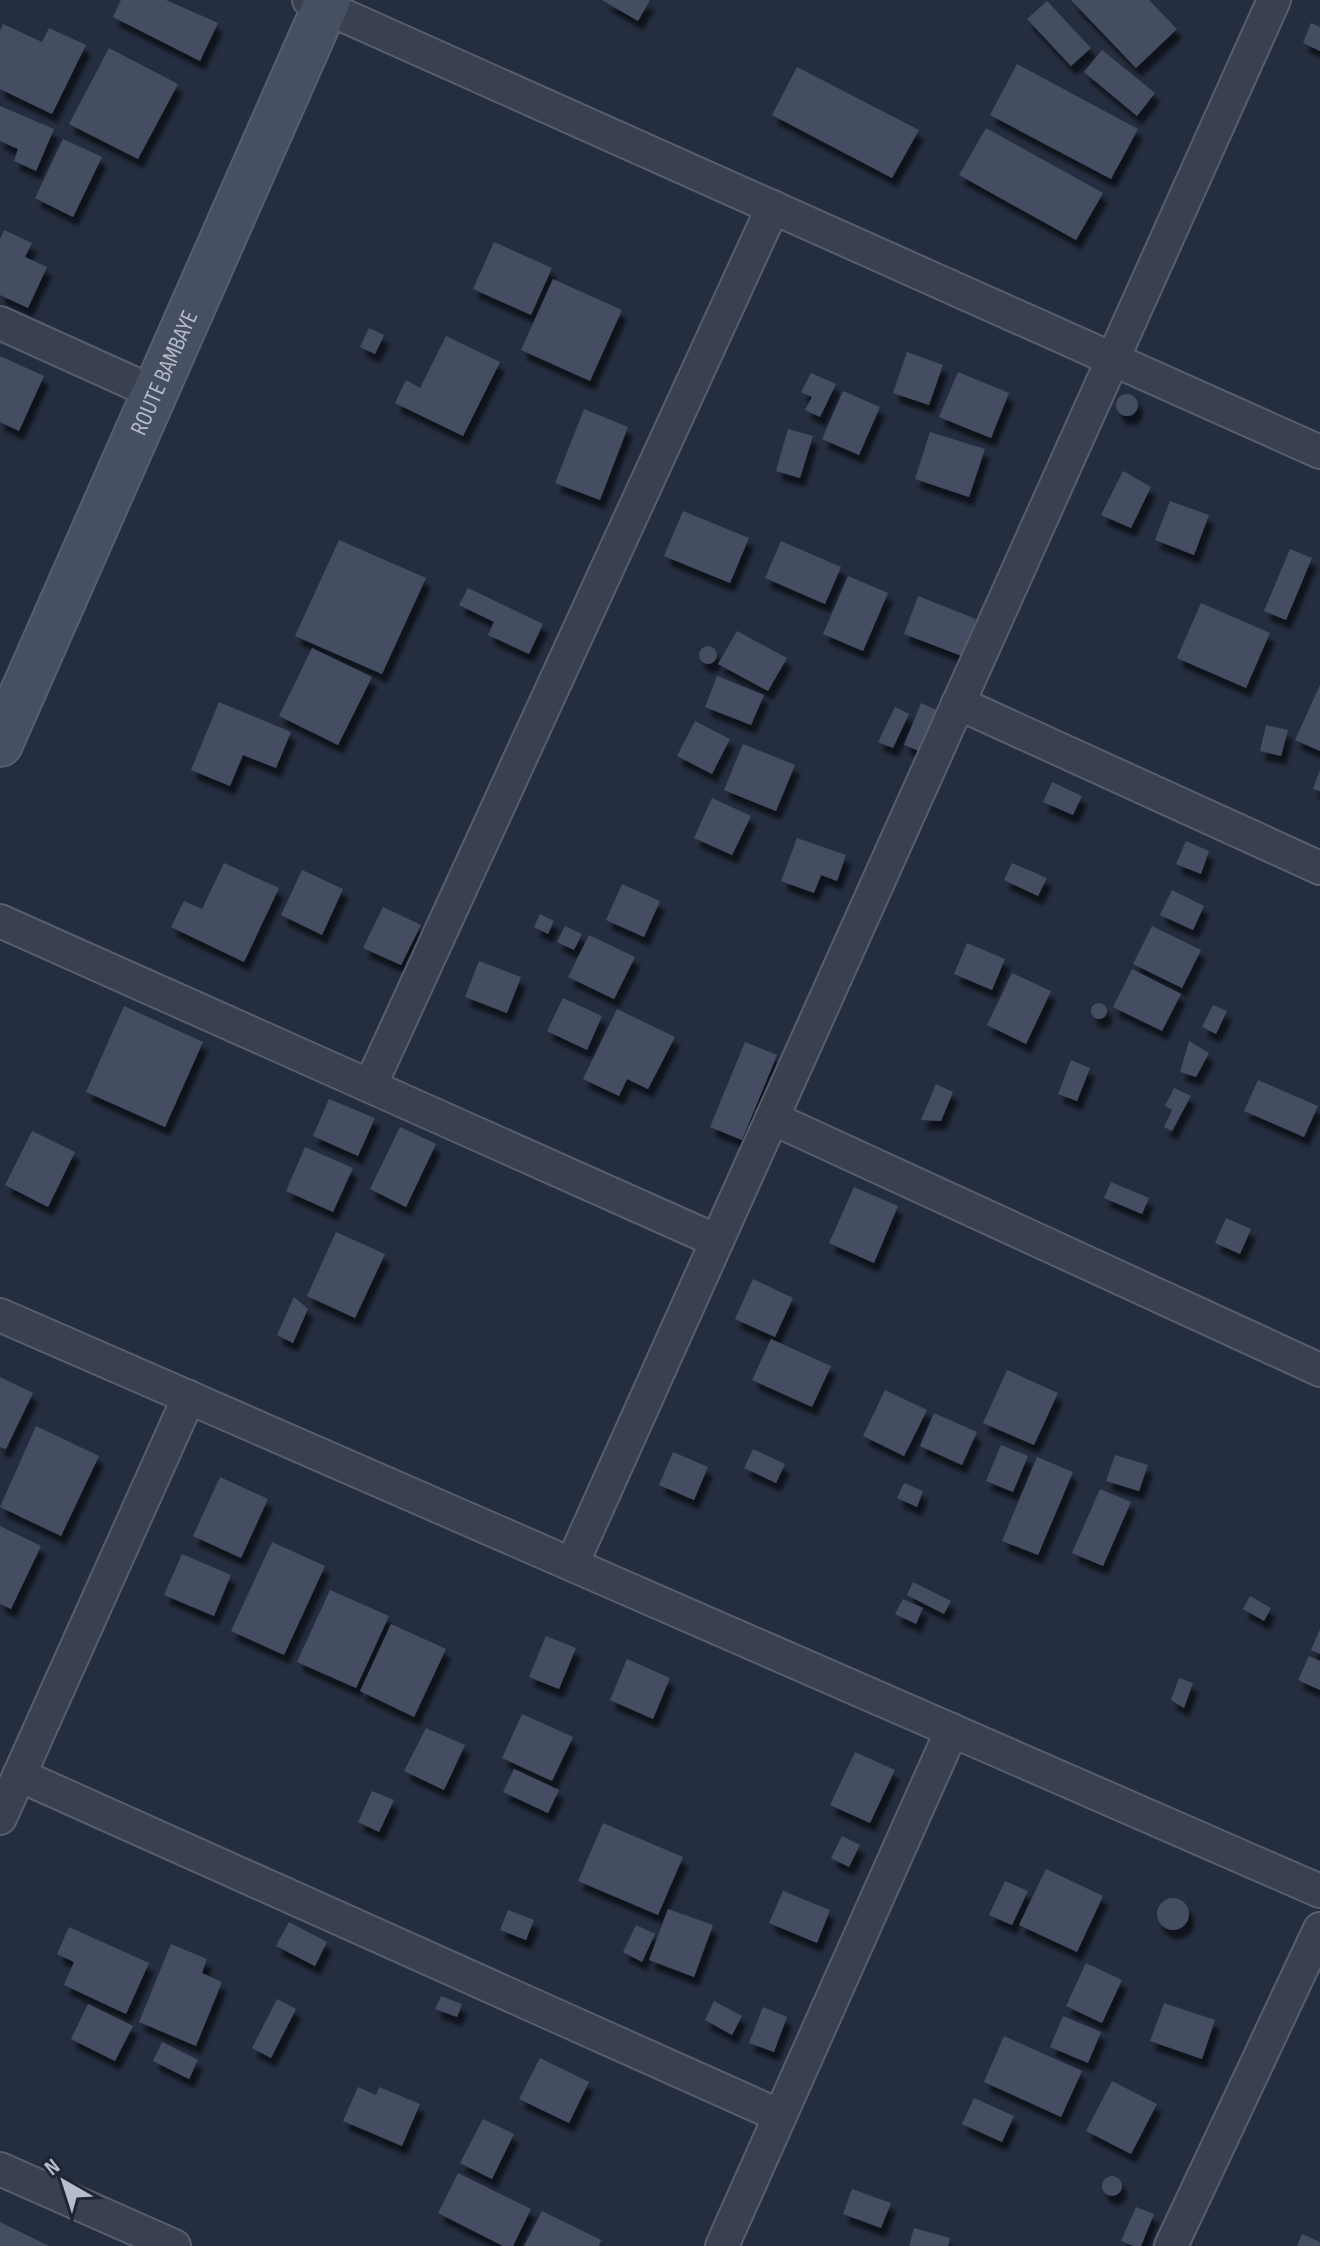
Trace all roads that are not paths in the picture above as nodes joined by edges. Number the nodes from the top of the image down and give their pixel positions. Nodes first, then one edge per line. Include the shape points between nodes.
1 (1274, 0) edge
2 (321, 2) edge
3 (773, 207) junction
4 (0, 323) edge
5 (1113, 359) junction
6 (155, 393) junction
7 (1320, 452) edge
8 (958, 703) junction
9 (0, 744) edge
10 (1320, 868) edge
11 (0, 921) edge
12 (370, 1086) junction
13 (772, 1118) junction
14 (717, 1241) junction
15 (0, 1315) edge
16 (1320, 1370) edge
17 (189, 1397) junction
18 (572, 1564) junction
19 (952, 1730) junction
20 (19, 1775) junction
21 (0, 1818) edge
22 (1320, 1891) edge
23 (1320, 1929) edge
24 (780, 2116) junction
25 (0, 2169) edge
26 (174, 2246) edge
27 (722, 2246) edge
28 (1171, 2246) edge

1 - 5 street
2 - 3 street
2 - 6 street, ROUTE BAMBAYE
3 - 5 street
3 - 12 street
4 - 6 street
5 - 7 street
5 - 8 street
6 - 9 street, ROUTE BAMBAYE
8 - 10 street
8 - 13 street
11 - 12 street
12 - 14 street
13 - 14 street
13 - 16 street
14 - 18 street
15 - 17 street
17 - 18 street
17 - 20 street
18 - 19 street
19 - 22 street
19 - 24 street
20 - 21 street
20 - 24 street
23 - 28 street
24 - 27 street
25 - 26 street

